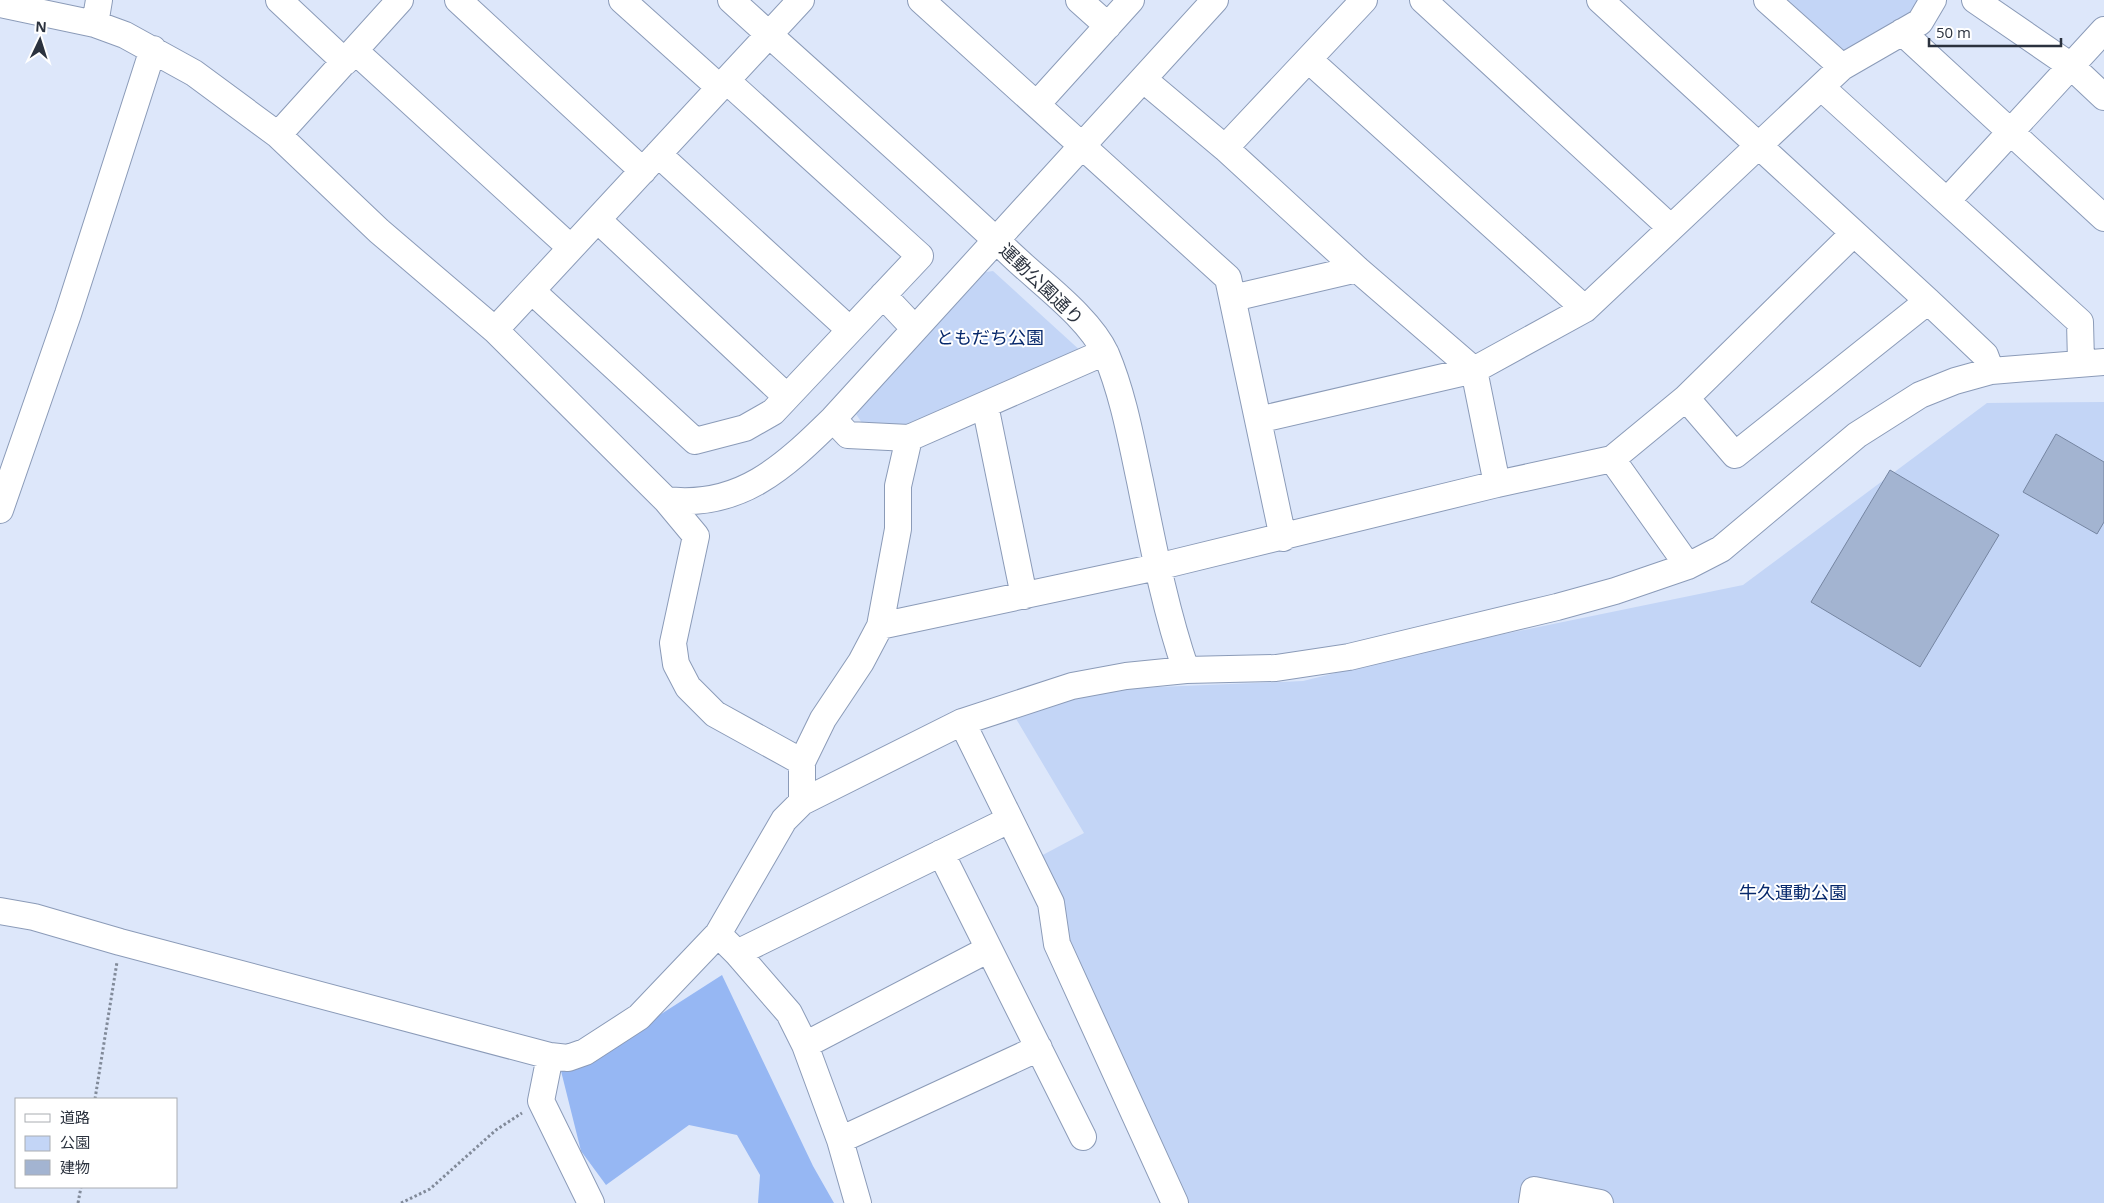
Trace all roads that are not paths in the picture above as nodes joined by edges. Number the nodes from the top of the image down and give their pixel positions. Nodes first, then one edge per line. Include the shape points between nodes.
1 (279, 0) edge
2 (400, 0) edge
3 (458, 0) edge
4 (622, 0) edge
5 (731, 0) edge
6 (801, 0) edge
7 (922, 0) edge
8 (1080, 0) edge
9 (1131, 0) edge
10 (1215, 0) edge
11 (1364, 0) edge
12 (1423, 0) edge
13 (1600, 0) edge
14 (1767, 0) edge
15 (1933, 0) edge
16 (1975, 0) edge
17 (0, 4) edge
18 (97, 12) edge
19 (1108, 26) junction
20 (2104, 30) edge
21 (1902, 32) junction
22 (770, 36) junction
23 (153, 49) junction
24 (350, 57) junction
25 (1309, 60) junction
26 (2071, 66) junction
27 (1842, 67) junction
28 (1143, 79) junction
29 (723, 85) junction
30 (1821, 88) junction
31 (2104, 97) edge
32 (1037, 104) junction
33 (2010, 132) junction
34 (278, 135) junction
35 (1761, 145) junction
36 (1082, 146) junction
37 (1225, 148) junction
38 (651, 163) junction
39 (1947, 201) junction
40 (2104, 218) edge
41 (598, 220) junction
42 (1671, 228) junction
43 (1854, 233) junction
44 (997, 240) junction
45 (571, 248) junction
46 (1357, 269) junction
47 (532, 291) junction
48 (883, 295) junction
49 (1233, 298) junction
50 (1928, 300) junction
51 (1585, 310) junction
52 (914, 328) junction
53 (495, 330) junction
54 (850, 330) junction
55 (1105, 352) junction
56 (2093, 362) edge
57 (1474, 370) junction
58 (1990, 371) junction
59 (787, 397) junction
60 (1686, 398) junction
61 (985, 405) junction
62 (833, 420) junction
63 (1258, 420) junction
64 (909, 438) junction
65 (1612, 459) junction
66 (1497, 484) junction
67 (666, 500) junction
68 (0, 510) edge
69 (1283, 538) junction
70 (1688, 566) junction
71 (1157, 567) junction
72 (1024, 596) junction
73 (880, 626) junction
74 (1186, 670) junction
75 (962, 722) junction
76 (802, 762) junction
77 (802, 802) junction
78 (1009, 820) junction
79 (941, 853) junction
80 (0, 911) edge
81 (718, 934) junction
82 (989, 948) junction
83 (738, 953) junction
84 (805, 1045) junction
85 (1039, 1048) junction
86 (550, 1056) junction
87 (1083, 1137) dead end
88 (840, 1140) junction
89 (591, 1203) edge
90 (858, 1203) edge
91 (1175, 1203) edge
92 (1532, 1203) edge
93 (1600, 1203) edge

1 - 24 street
2 - 24 street
3 - 38 street
4 - 29 street
5 - 22 street, 運動公園通り
6 - 22 street
7 - 32 street
8 - 19 street
9 - 19 street
10 - 28 street
11 - 25 street
12 - 42 street
13 - 35 street
14 - 27 street
15 - 21 street via 1920,22
16 - 26 street
17 - 18 street
18 - 23 street via 125,35
19 - 32 street
20 - 26 street
21 - 27 street
21 - 33 street
22 - 29 street
22 - 44 street, 運動公園通り
23 - 34 street via 194,73
23 - 68 street via 68,314
24 - 34 street
24 - 45 street
25 - 37 street
25 - 51 street
26 - 31 street
26 - 33 street
27 - 30 street
28 - 36 street
28 - 37 street
29 - 38 street
29 - 48 street via 920,256
30 - 35 street
30 - 39 street
32 - 36 street
33 - 39 street
33 - 40 street
34 - 53 street via 379,231
35 - 42 street
35 - 43 street
36 - 44 street
36 - 49 street via 1228,278
37 - 46 street
38 - 41 street
38 - 54 street
39 - 56 street via 2080,322
41 - 45 street
41 - 59 street
42 - 51 street
43 - 50 street
43 - 60 street
44 - 52 street
44 - 55 street, 運動公園通り via 1079,318
45 - 47 street
46 - 49 street
46 - 57 street
47 - 53 street
47 - 59 street via 695,441 745,428 773,412
48 - 52 street
48 - 54 street
49 - 63 street
50 - 58 street via 1986,355
50 - 60 street via 1735,455
51 - 57 street
52 - 62 street
53 - 67 street
54 - 59 street
55 - 61 street
55 - 71 street, 運動公園通り via 1132,444
56 - 58 street
57 - 63 street
57 - 66 street
58 - 70 street via 1920,395 1857,435 1721,549
60 - 65 street
61 - 64 street
61 - 72 street
62 - 64 street via 848,435
62 - 67 street via 796,456 754,486 709,499
63 - 69 street
64 - 73 street via 898,486 898,529
65 - 66 street
65 - 70 street
66 - 69 street
67 - 76 street via 696,536 673,643 676,664 688,687 715,714
69 - 71 street
70 - 74 street via 1557,607 1349,657 1276,668
71 - 72 street
71 - 74 street, 運動公園通り
72 - 73 street
73 - 76 street via 861,662 822,719
74 - 75 street via 1072,686
75 - 77 street
75 - 78 street
76 - 77 street
77 - 81 street via 784,820
78 - 79 street
78 - 91 street via 1051,903 1057,944
79 - 82 street
79 - 83 street
80 - 86 street via 34,916 120,942
81 - 83 street
81 - 86 street via 639,1017 585,1052 568,1058
82 - 84 street
82 - 85 street
83 - 84 street via 789,1013
84 - 88 street
85 - 87 street
85 - 88 street
86 - 89 street via 541,1101
88 - 90 street
92 - 93 street via 1534,1190

